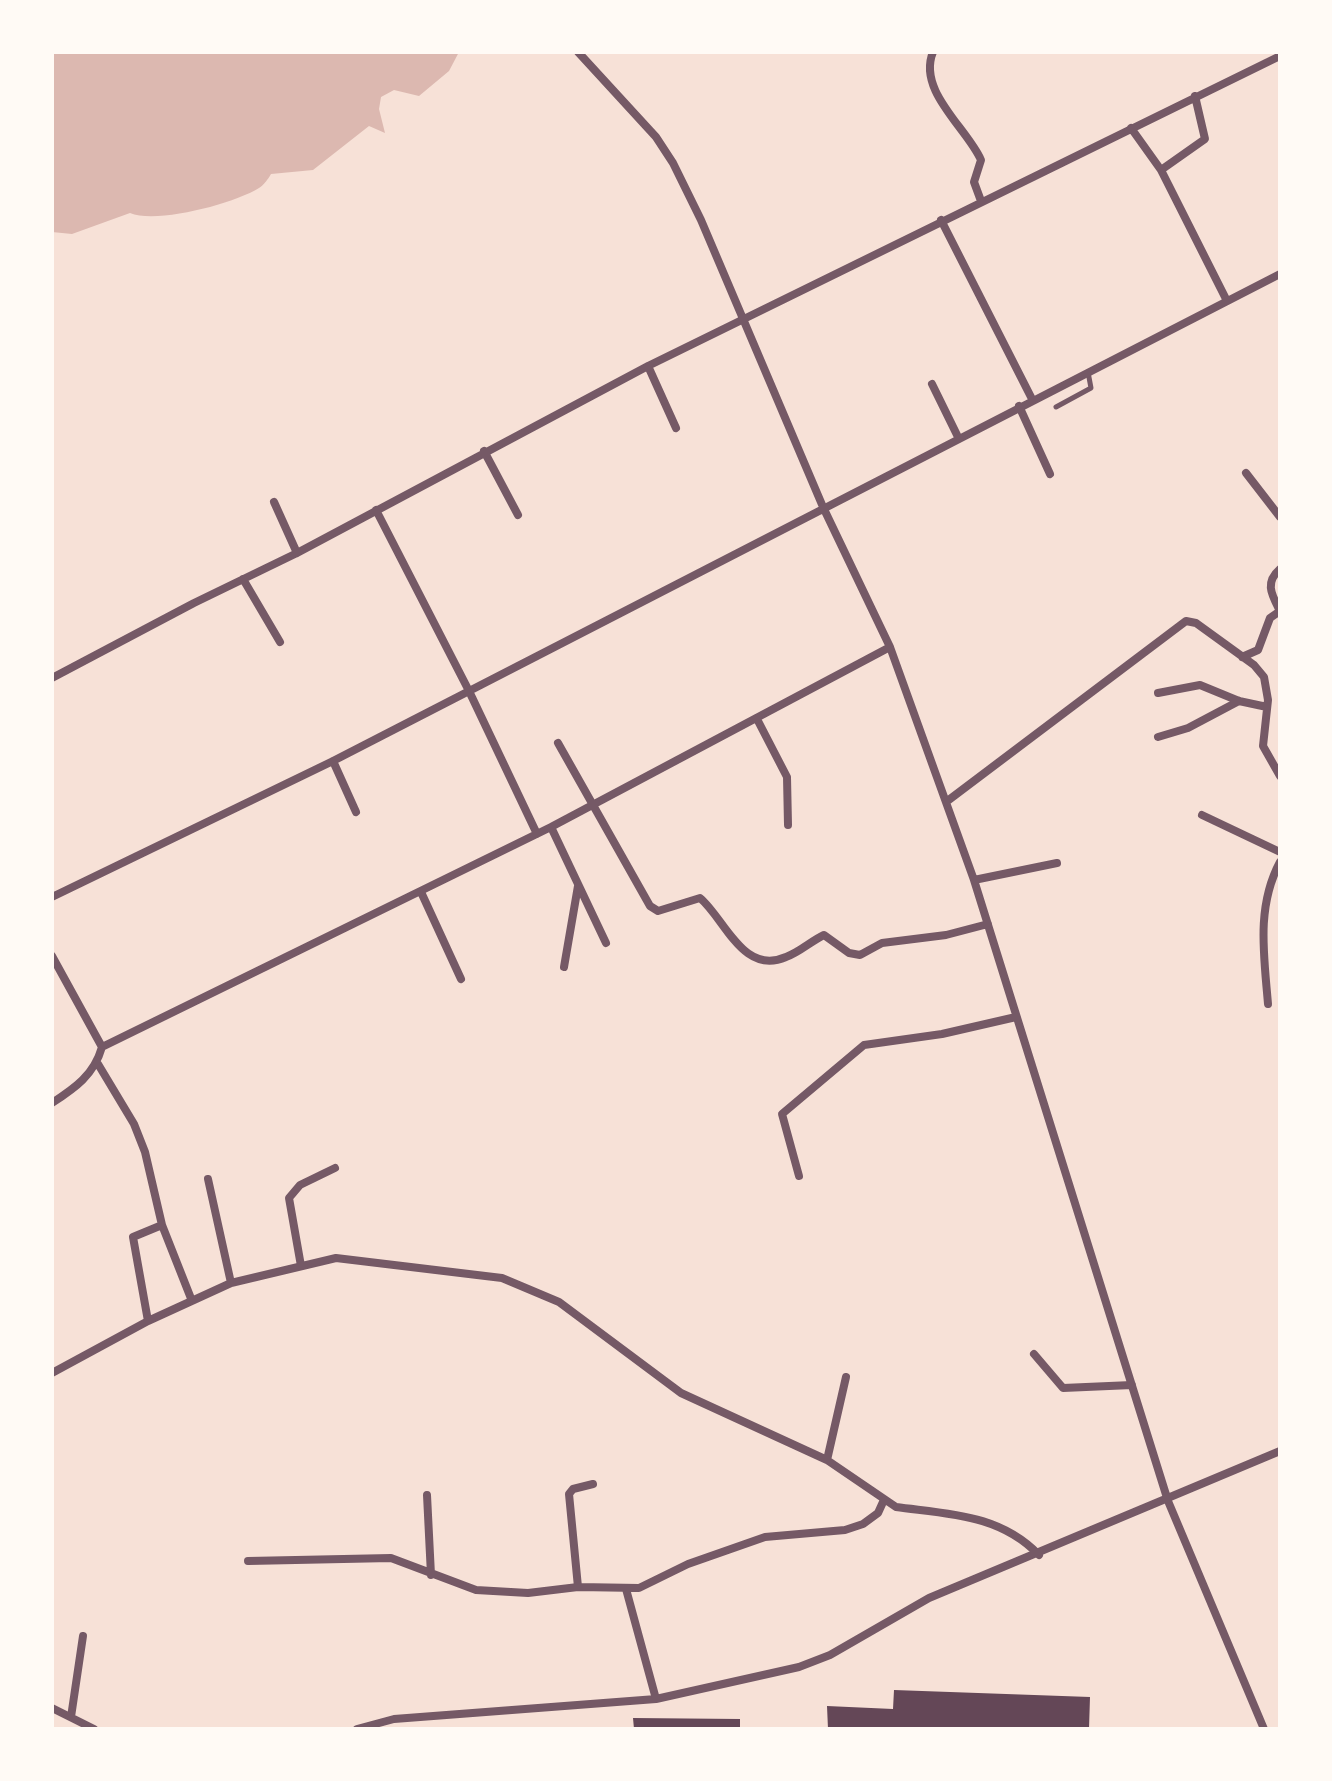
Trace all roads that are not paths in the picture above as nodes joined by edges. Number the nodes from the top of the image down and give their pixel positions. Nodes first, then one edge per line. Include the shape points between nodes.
1 (578, 52) edge
2 (933, 52) edge
3 (1280, 56) edge
4 (1195, 96) junction
5 (1131, 128) junction
6 (1161, 170) junction
7 (981, 201) junction
8 (941, 220) junction
9 (1280, 274) edge
10 (1227, 301) junction
11 (741, 320) junction
12 (648, 366) junction
13 (1087, 371) junction
14 (932, 384) dead end
15 (1032, 399) junction
16 (1019, 406) junction
17 (1056, 407) dead end
18 (676, 428) dead end
19 (958, 437) junction
20 (484, 451) junction
21 (1246, 473) dead end
22 (1050, 474) dead end
23 (274, 502) dead end
24 (823, 507) junction
25 (376, 510) junction
26 (518, 515) dead end
27 (1280, 517) edge
28 (297, 553) junction
29 (1280, 569) edge
30 (243, 579) junction
31 (280, 642) dead end
32 (890, 647) junction
33 (1242, 657) junction
34 (52, 678) edge
35 (469, 691) junction
36 (1158, 693) dead end
37 (1239, 701) junction
38 (1267, 707) junction
39 (757, 719) junction
40 (1158, 737) dead end
41 (558, 743) dead end
42 (333, 761) junction
43 (1280, 776) edge
44 (946, 802) junction
45 (591, 807) junction
46 (356, 812) dead end
47 (1202, 815) dead end
48 (788, 825) dead end
49 (551, 827) junction
50 (537, 834) junction
51 (1280, 852) edge
52 (1280, 862) edge
53 (1057, 863) dead end
54 (974, 880) junction
55 (578, 885) junction
56 (421, 892) junction
57 (52, 897) edge
58 (988, 924) junction
59 (606, 943) dead end
60 (52, 956) edge
61 (564, 967) dead end
62 (461, 979) dead end
63 (1268, 1004) dead end
64 (1016, 1017) junction
65 (102, 1047) junction
66 (98, 1064) junction
67 (52, 1103) edge
68 (335, 1168) dead end
69 (799, 1176) dead end
70 (208, 1179) dead end
71 (162, 1225) junction
72 (301, 1266) junction
73 (231, 1283) junction
74 (192, 1301) junction
75 (148, 1321) junction
76 (1034, 1354) dead end
77 (52, 1373) edge
78 (846, 1377) dead end
79 (1132, 1385) junction
80 (1280, 1451) edge
81 (827, 1460) junction
82 (593, 1484) dead end
83 (427, 1495) dead end
84 (1168, 1501) junction
85 (883, 1502) junction
86 (1039, 1555) junction
87 (248, 1561) dead end
88 (431, 1575) junction
89 (578, 1587) junction
90 (626, 1589) junction
91 (83, 1636) dead end
92 (656, 1699) junction
93 (52, 1708) edge
94 (71, 1717) junction
95 (94, 1729) edge
96 (357, 1729) edge
97 (1264, 1729) edge

1 - 11 street via 673,163
2 - 7 street via 935,89 981,160 974,182
3 - 4 street
4 - 5 street
4 - 6 street via 1205,139
5 - 6 street
5 - 7 street
6 - 10 street
7 - 8 street
8 - 11 street
8 - 15 street
9 - 10 street
10 - 13 street
11 - 12 street
11 - 24 street
12 - 18 street
12 - 20 street
13 - 15 street
13 - 17 lane via 1091,388
14 - 19 street
15 - 16 street
16 - 19 street
16 - 22 street
19 - 24 street
20 - 25 street
20 - 26 street
21 - 27 street
23 - 28 street
24 - 32 street
24 - 35 street
25 - 28 street
25 - 35 street
28 - 30 street
29 - 33 street via 1270,587 1280,611 1270,618 1258,650
30 - 31 street
30 - 34 street
32 - 39 street
32 - 44 street
33 - 38 street via 1264,677
33 - 44 street via 1196,623 1183,622
35 - 42 street
35 - 50 street
36 - 37 street via 1194,685
37 - 38 street
37 - 40 street
38 - 43 street via 1263,746
39 - 45 street
39 - 48 street via 787,777
41 - 45 street
42 - 46 street
42 - 57 street
44 - 54 street
45 - 49 street
45 - 58 street via 653,909 700,898 754,958 785,958 824,935 860,955 882,943
47 - 51 street
49 - 50 street
49 - 55 street
50 - 56 street
52 - 63 street via 1262,921
53 - 54 street
54 - 58 street
55 - 59 street
55 - 61 street
56 - 62 street
56 - 65 street
58 - 64 street
60 - 65 street
64 - 69 street via 860,1047 782,1114
64 - 79 street
65 - 66 street
66 - 67 street
66 - 71 street via 134,1124
68 - 72 street via 300,1185 289,1198
70 - 73 street
71 - 74 street
71 - 75 street via 133,1237
72 - 73 street
72 - 81 street via 355,1258 502,1278 559,1302 681,1393
73 - 74 street
74 - 75 street
75 - 77 street
76 - 79 street via 1063,1388
78 - 81 street
79 - 84 street
80 - 84 street
81 - 85 street
82 - 89 street via 569,1494
83 - 88 street
84 - 86 street
84 - 97 street
85 - 86 street via 988,1521 1018,1535
85 - 90 street via 863,1524 765,1537
86 - 92 street via 929,1598 840,1650 799,1667
87 - 88 street via 391,1558
88 - 89 street via 476,1590 528,1593
89 - 90 street
90 - 92 street
91 - 94 street
92 - 96 street via 394,1719
93 - 94 street
94 - 95 street

